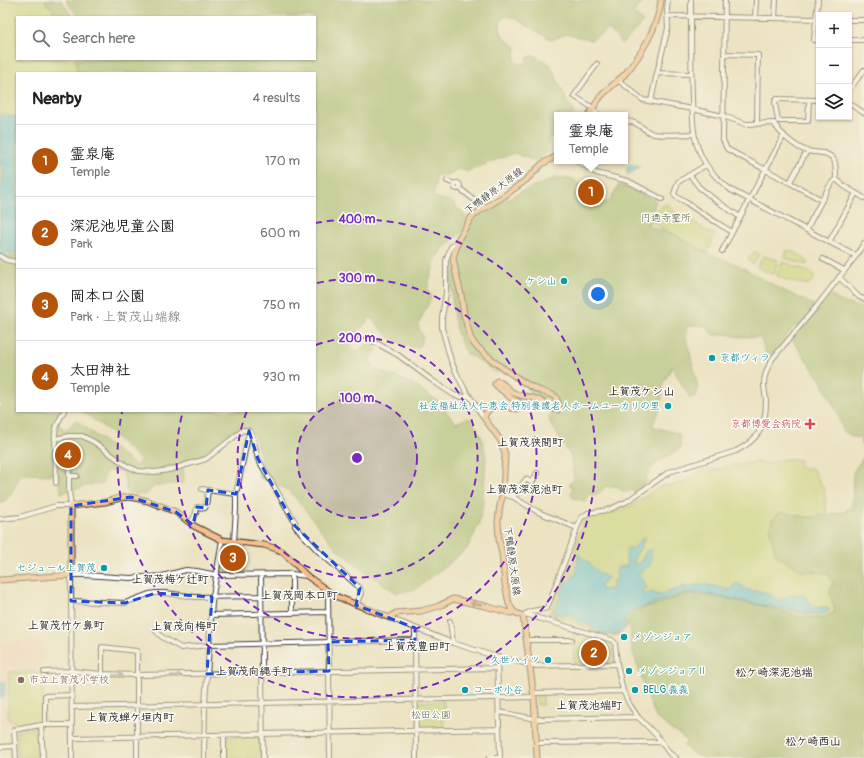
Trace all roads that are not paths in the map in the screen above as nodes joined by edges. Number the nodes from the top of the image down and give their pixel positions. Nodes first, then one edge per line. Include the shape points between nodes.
1 (661, 0) edge
2 (668, 0) edge
3 (691, 0) edge
4 (725, 0) edge
5 (756, 0) edge
6 (776, 0) edge
7 (818, 0) edge
8 (817, 12) edge
9 (668, 16) junction
10 (691, 17) junction
11 (725, 17) junction
12 (755, 18) junction
13 (776, 18) junction
14 (816, 19) edge
15 (852, 20) edge
16 (864, 20) edge
17 (816, 26) edge
18 (816, 40) edge
19 (852, 40) edge
20 (864, 40) edge
21 (724, 54) junction
22 (597, 64) dead end
23 (864, 70) edge
24 (657, 73) junction
25 (691, 74) junction
26 (618, 80) junction
27 (852, 86) edge
28 (809, 100) junction
29 (816, 100) edge
30 (651, 101) junction
31 (852, 105) edge
32 (692, 109) junction
33 (591, 111) edge
34 (864, 113) edge
35 (723, 116) junction
36 (628, 122) edge
37 (776, 122) junction
38 (757, 124) junction
39 (694, 134) junction
40 (784, 135) junction
41 (807, 151) junction
42 (554, 158) edge
43 (582, 164) edge
44 (706, 166) junction
45 (765, 169) junction
46 (690, 175) junction
47 (836, 179) junction
48 (447, 181) dead end
49 (790, 182) junction
50 (856, 193) junction
51 (864, 198) edge
52 (662, 199) dead end
53 (749, 200) junction
54 (822, 200) junction
55 (485, 208) junction
56 (740, 217) junction
57 (806, 230) junction
58 (732, 232) junction
59 (458, 240) junction
60 (829, 242) junction
61 (864, 243) edge
62 (722, 251) dead end
63 (0, 256) edge
64 (856, 256) junction
65 (823, 258) dead end
66 (16, 262) edge
67 (844, 270) junction
68 (839, 277) junction
69 (864, 299) edge
70 (369, 339) dead end
71 (469, 396) junction
72 (64, 412) edge
73 (484, 418) junction
74 (249, 431) junction
75 (55, 439) junction
76 (69, 460) dead end
77 (537, 473) dead end
78 (69, 476) junction
79 (77, 476) dead end
80 (56, 483) dead end
81 (202, 489) dead end
82 (208, 490) junction
83 (236, 494) junction
84 (503, 494) junction
85 (513, 497) junction
86 (71, 506) junction
87 (0, 520) edge
88 (191, 523) junction
89 (577, 528) junction
90 (222, 540) junction
91 (234, 541) junction
92 (292, 574) junction
93 (71, 575) junction
94 (217, 575) junction
95 (261, 575) junction
96 (307, 576) junction
97 (0, 580) edge
98 (328, 592) junction
99 (261, 596) junction
100 (213, 597) junction
101 (71, 602) junction
102 (356, 605) junction
103 (328, 612) junction
104 (514, 612) junction
105 (261, 613) junction
106 (292, 613) junction
107 (211, 614) junction
108 (524, 615) junction
109 (390, 618) junction
110 (450, 621) dead end
111 (414, 628) junction
112 (156, 630) dead end
113 (415, 640) junction
114 (526, 640) junction
115 (572, 640) dead end
116 (328, 642) junction
117 (453, 643) junction
118 (262, 644) junction
119 (209, 645) junction
120 (497, 657) junction
121 (617, 664) junction
122 (529, 665) junction
123 (497, 668) junction
124 (415, 670) junction
125 (72, 671) junction
126 (329, 671) junction
127 (44, 672) dead end
128 (262, 673) junction
129 (102, 674) junction
130 (207, 674) junction
131 (137, 675) junction
132 (623, 691) junction
133 (72, 695) junction
134 (533, 695) junction
135 (498, 698) junction
136 (416, 700) junction
137 (329, 702) junction
138 (262, 703) junction
139 (205, 704) junction
140 (137, 706) junction
141 (72, 707) junction
142 (499, 712) junction
143 (638, 717) junction
144 (536, 719) junction
145 (43, 725) junction
146 (72, 725) junction
147 (499, 729) junction
148 (416, 731) junction
149 (329, 732) junction
150 (263, 734) junction
151 (205, 735) junction
152 (224, 735) junction
153 (137, 737) junction
154 (72, 738) junction
155 (662, 742) junction
156 (537, 744) junction
157 (15, 746) junction
158 (0, 747) edge
159 (16, 758) edge
160 (43, 758) edge
161 (72, 758) edge
162 (137, 758) edge
163 (204, 758) edge
164 (224, 758) edge
165 (263, 758) edge
166 (330, 758) edge
167 (416, 758) edge
168 (489, 758) edge
169 (500, 758) edge
170 (537, 758) edge
171 (676, 758) edge

1 - 26 main road via 658,16 647,42 633,64
2 - 9 street
3 - 10 street
4 - 11 street
5 - 12 street
6 - 13 street
7 - 8 street
9 - 10 street
9 - 24 street via 668,28
10 - 11 street
10 - 25 street
11 - 12 street
11 - 21 street
12 - 13 street
13 - 14 street
15 - 16 street
17 - 18 street
19 - 20 street
21 - 35 street
21 - 38 street via 758,55
22 - 33 street via 574,96
23 - 27 street
24 - 25 street
24 - 30 street
25 - 32 street
26 - 30 street via 643,100
26 - 33 main road via 602,95
28 - 29 street
28 - 37 street via 808,121
28 - 37 street via 776,99
30 - 32 street
31 - 34 street
32 - 35 street
32 - 39 street
35 - 38 street via 746,124
35 - 45 street via 723,140 727,149
36 - 39 street via 653,134
37 - 38 street
37 - 40 street via 777,129
39 - 44 street
40 - 41 street
40 - 45 street
41 - 47 street via 830,155 834,160
41 - 49 street
42 - 55 main road, 下鴨静原大原線
43 - 52 street via 596,173 628,182
44 - 46 street
44 - 53 street via 724,185
45 - 49 street
45 - 53 street
46 - 56 street via 699,187
46 - 58 street via 678,182 675,197
47 - 50 street
47 - 54 street
48 - 55 street via 459,184 459,188
49 - 54 street
50 - 51 street
50 - 60 street
53 - 56 street
53 - 57 street
54 - 57 street
55 - 59 main road, 下鴨静原大原線 via 471,218
56 - 58 street
57 - 60 street
58 - 62 street
59 - 71 street via 451,247 446,260 442,328 456,374
59 - 73 main road, 下鴨静原大原線 via 453,262 471,339 497,364 516,377 556,397 559,406 558,410 553,409 538,399 513,392 497,381 497,386 522,406 519,409 503,406 491,408
60 - 64 street
61 - 64 street
63 - 66 street
64 - 67 street
65 - 67 street
67 - 68 street
68 - 69 street
68 - 89 street via 768,367 764,385 765,421 758,435 736,451 669,472 626,502 588,513 581,518
70 - 71 street via 398,355 454,395
71 - 73 street
72 - 75 street via 54,435
73 - 84 main road, 下鴨静原大原線 via 503,447
74 - 75 street via 243,430 206,459 155,472 139,471 127,466 82,436
74 - 83 street
74 - 102 street via 258,459 295,526 318,551 360,588
75 - 80 street
76 - 78 street
77 - 85 street via 532,483 526,480
78 - 79 street
78 - 86 street
81 - 82 street
82 - 83 street
82 - 88 street via 205,508 197,507
83 - 91 street
84 - 85 street
84 - 104 main road, 下鴨静原大原線 via 498,526 505,584 509,604
85 - 89 street via 538,512
86 - 87 street via 56,506
86 - 88 main road via 132,497 176,512
86 - 93 main road
88 - 90 main road
89 - 108 street via 547,608
90 - 91 main road
90 - 94 street
91 - 96 main road via 277,549
92 - 95 street
92 - 96 street
92 - 106 street
93 - 94 street via 130,578 162,576 186,570
93 - 97 main road
93 - 101 street
94 - 95 street
94 - 100 street
95 - 99 street
96 - 98 main road
98 - 102 main road
98 - 103 street
99 - 100 street
99 - 105 street
100 - 101 street via 156,593 125,603
100 - 107 street
101 - 125 street
102 - 109 main road
103 - 106 street
103 - 116 street
104 - 108 main road
104 -> 109 main road via 453,599 422,611 396,613
105 - 106 street
105 - 107 street
105 - 118 street
107 - 119 street
108 - 114 main road
108 - 121 street via 612,640 615,643
109 - 111 street
110 - 117 street
111 - 113 street
111 - 117 street
112 - 119 street via 162,637 181,648
113 - 116 street
113 - 124 street
114 - 115 street
114 - 122 main road
116 - 118 street
116 - 126 street
117 - 120 street
118 - 119 street
118 - 128 street
119 - 130 street
120 - 122 street
120 - 123 street
121 - 122 street
121 - 132 street
122 - 134 main road
123 - 124 street
123 - 135 street
124 - 126 street
124 - 136 street
125 - 127 street
125 - 129 street
125 - 133 street
128 -> 126 street
126 - 137 street
128 - 130 street
128 - 138 street
129 -> 131 street
129 - 131 street via 102,647 137,651
131 -> 130 street
130 - 139 street
131 - 140 street
132 - 134 street
132 - 143 street
133 - 141 street
133 - 145 street via 45,696
134 - 135 street
134 - 144 main road
135 - 136 street
135 - 142 street
136 - 137 street
136 - 148 street
137 - 138 street
137 - 149 street
138 - 139 street
138 - 150 street
139 - 140 street
139 - 151 street
140 - 141 street
140 - 153 street
141 - 146 street
142 - 144 street
142 - 147 street
143 - 144 street
143 - 155 street
144 - 156 main road
145 - 146 street
145 - 157 street via 14,730
145 - 160 street
146 - 154 street
147 - 148 street
147 - 169 street
148 - 149 street
148 - 167 street
149 - 150 street
149 - 166 street
150 - 152 street
150 - 165 street
151 - 152 street
151 - 153 street
151 - 163 street
152 - 164 street
153 - 154 street
153 - 162 street
154 - 161 street
155 - 156 street
155 - 171 street
156 - 170 main road
157 - 158 street
157 - 159 street
168 - 169 street

